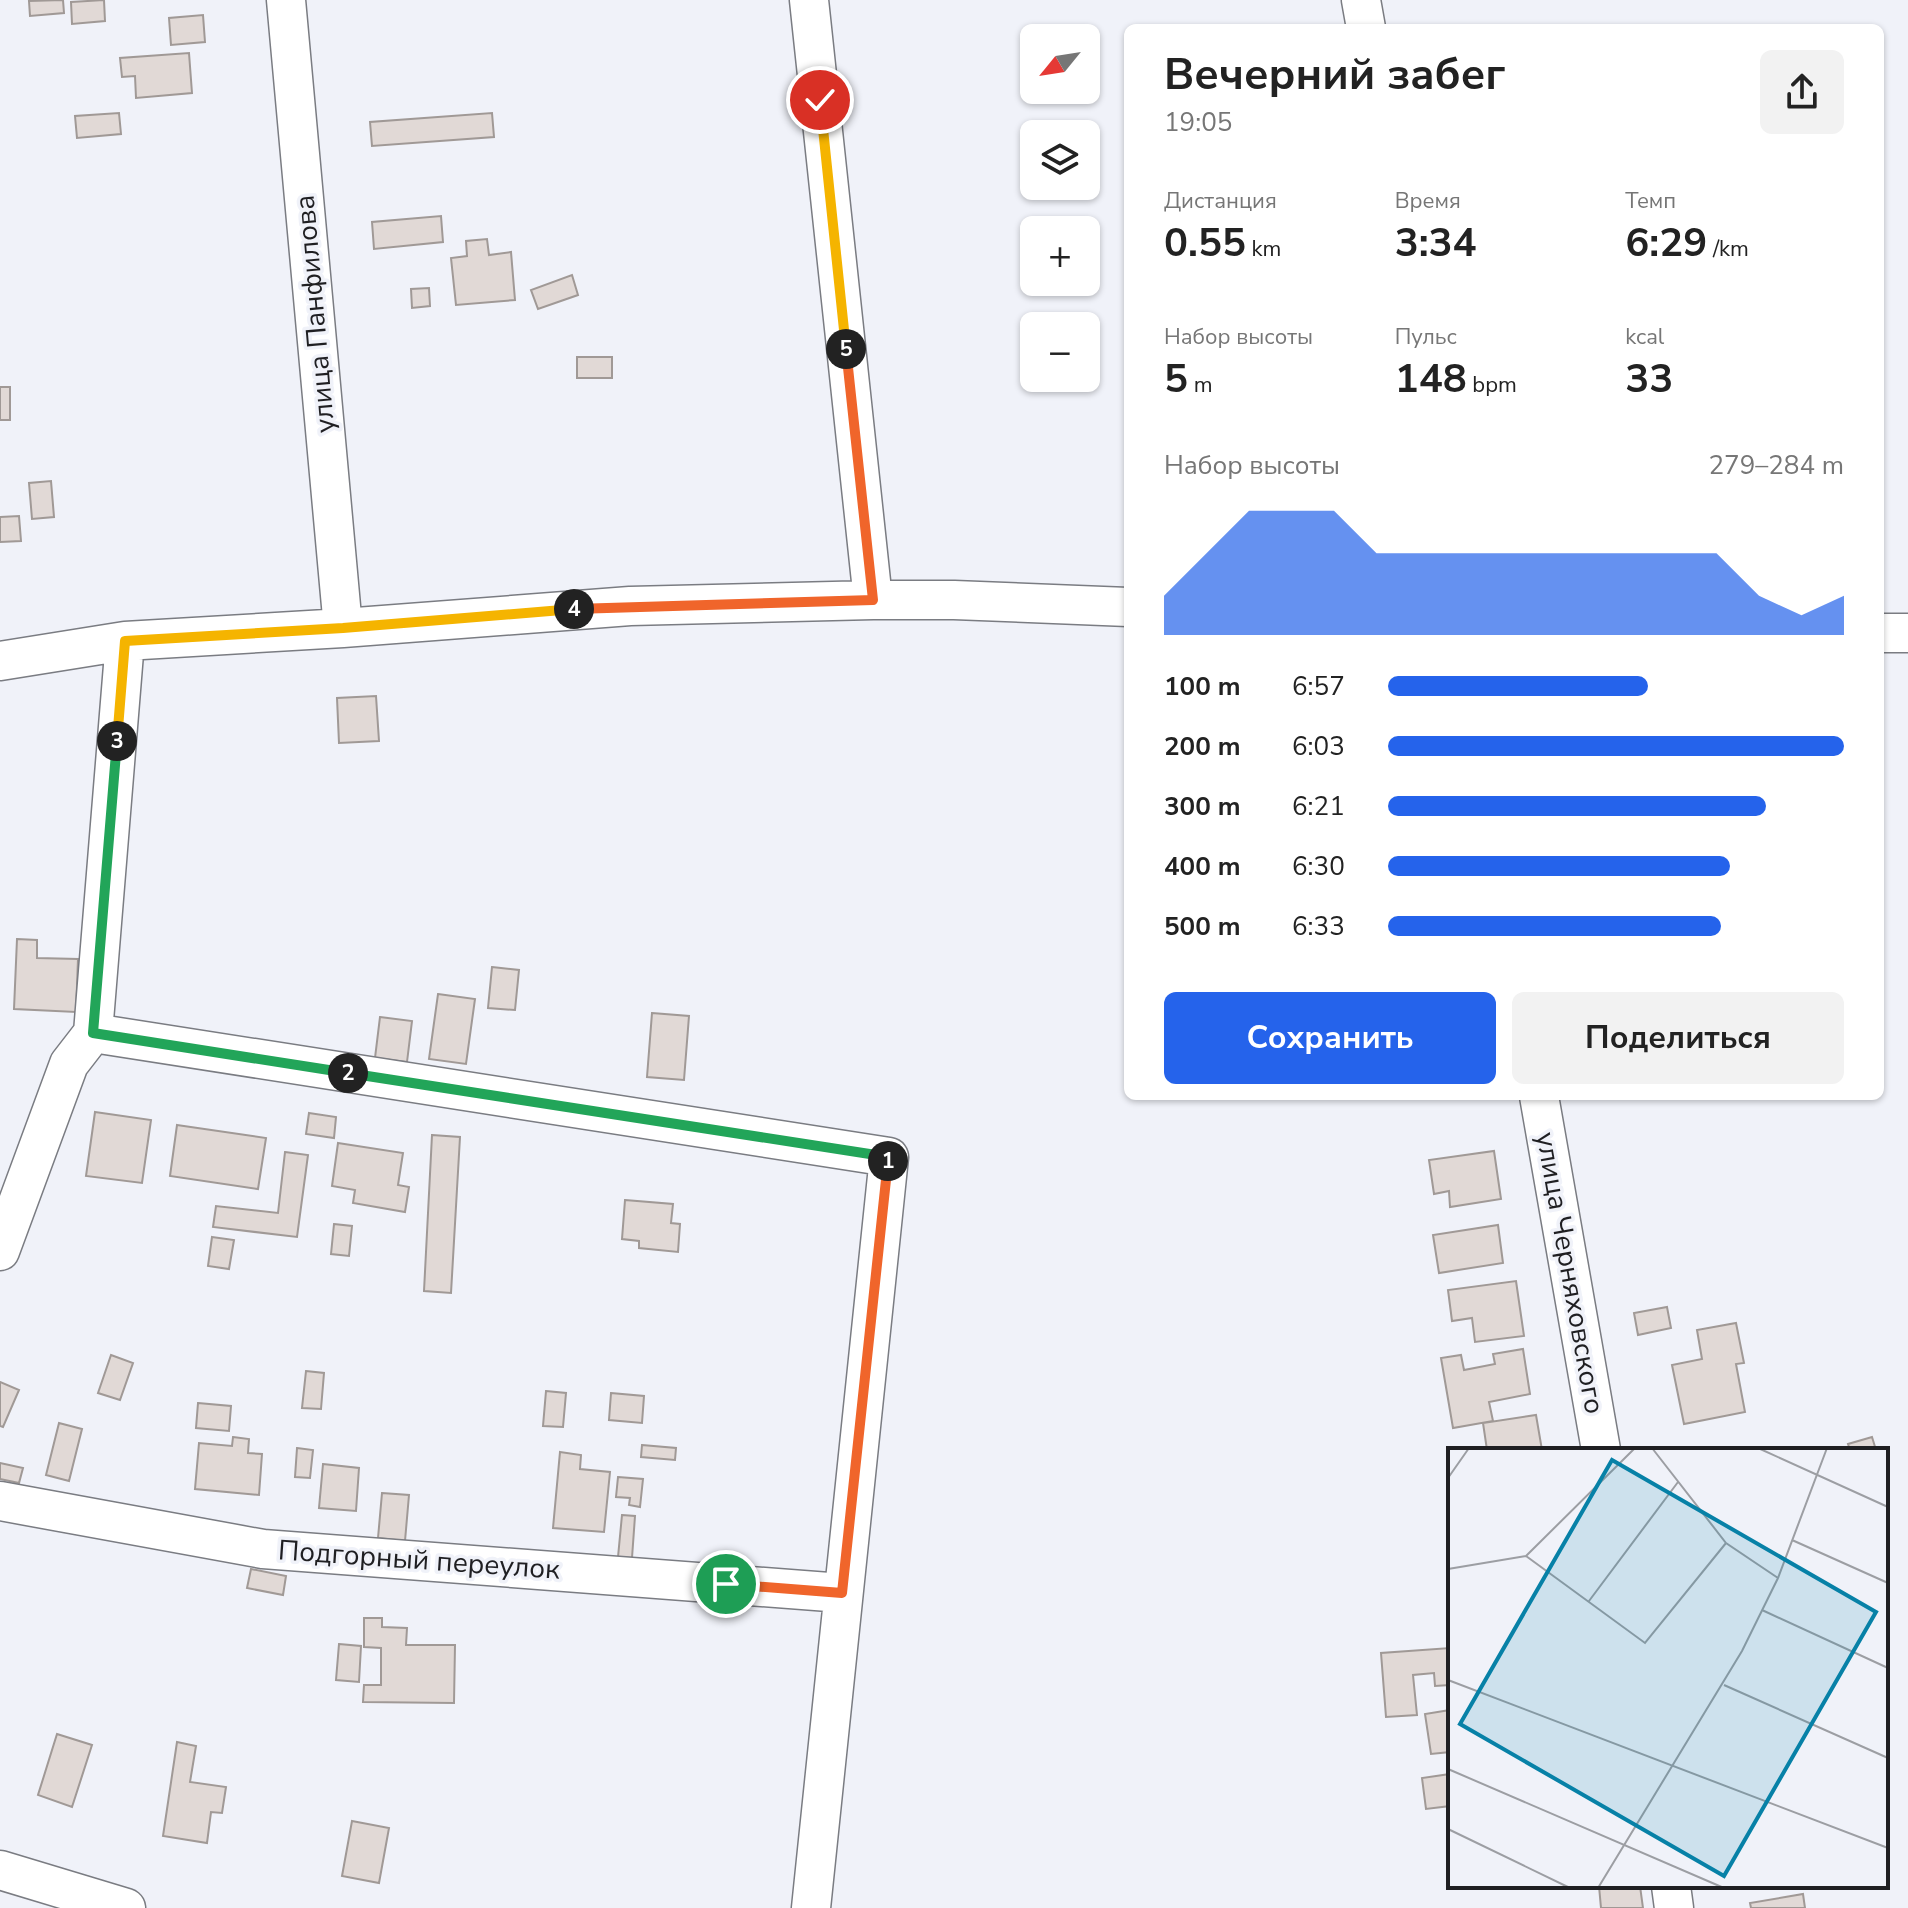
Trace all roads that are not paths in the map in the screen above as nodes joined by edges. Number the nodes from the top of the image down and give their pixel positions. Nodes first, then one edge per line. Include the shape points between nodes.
1 (286, 0) edge
2 (809, 0) edge
3 (1361, 0) edge
4 (1365, 24) edge
5 (873, 600) junction
6 (1124, 607) edge
7 (343, 628) junction
8 (1884, 633) edge
9 (1908, 633) edge
10 (125, 641) junction
11 (0, 661) edge
12 (93, 1033) junction
13 (1540, 1100) edge
14 (0, 1251) edge
15 (1601, 1448) edge
16 (0, 1501) edge
17 (842, 1593) junction
18 (0, 1870) edge
19 (1671, 1888) edge
20 (126, 1908) edge
21 (811, 1908) edge
22 (1674, 1908) edge

1 - 7 street, улица Панфилова
2 - 5 street
3 - 4 street
5 - 6 street
5 - 7 street via 630,606
7 - 10 street
8 - 9 street
10 - 11 street
10 - 12 street
12 - 14 street via 69,1064
12 - 17 street via 889,1157
13 - 15 street, улица Черняховского
16 - 17 street, Подгорный переулок via 263,1549
17 - 21 street
18 - 20 street
19 - 22 street

